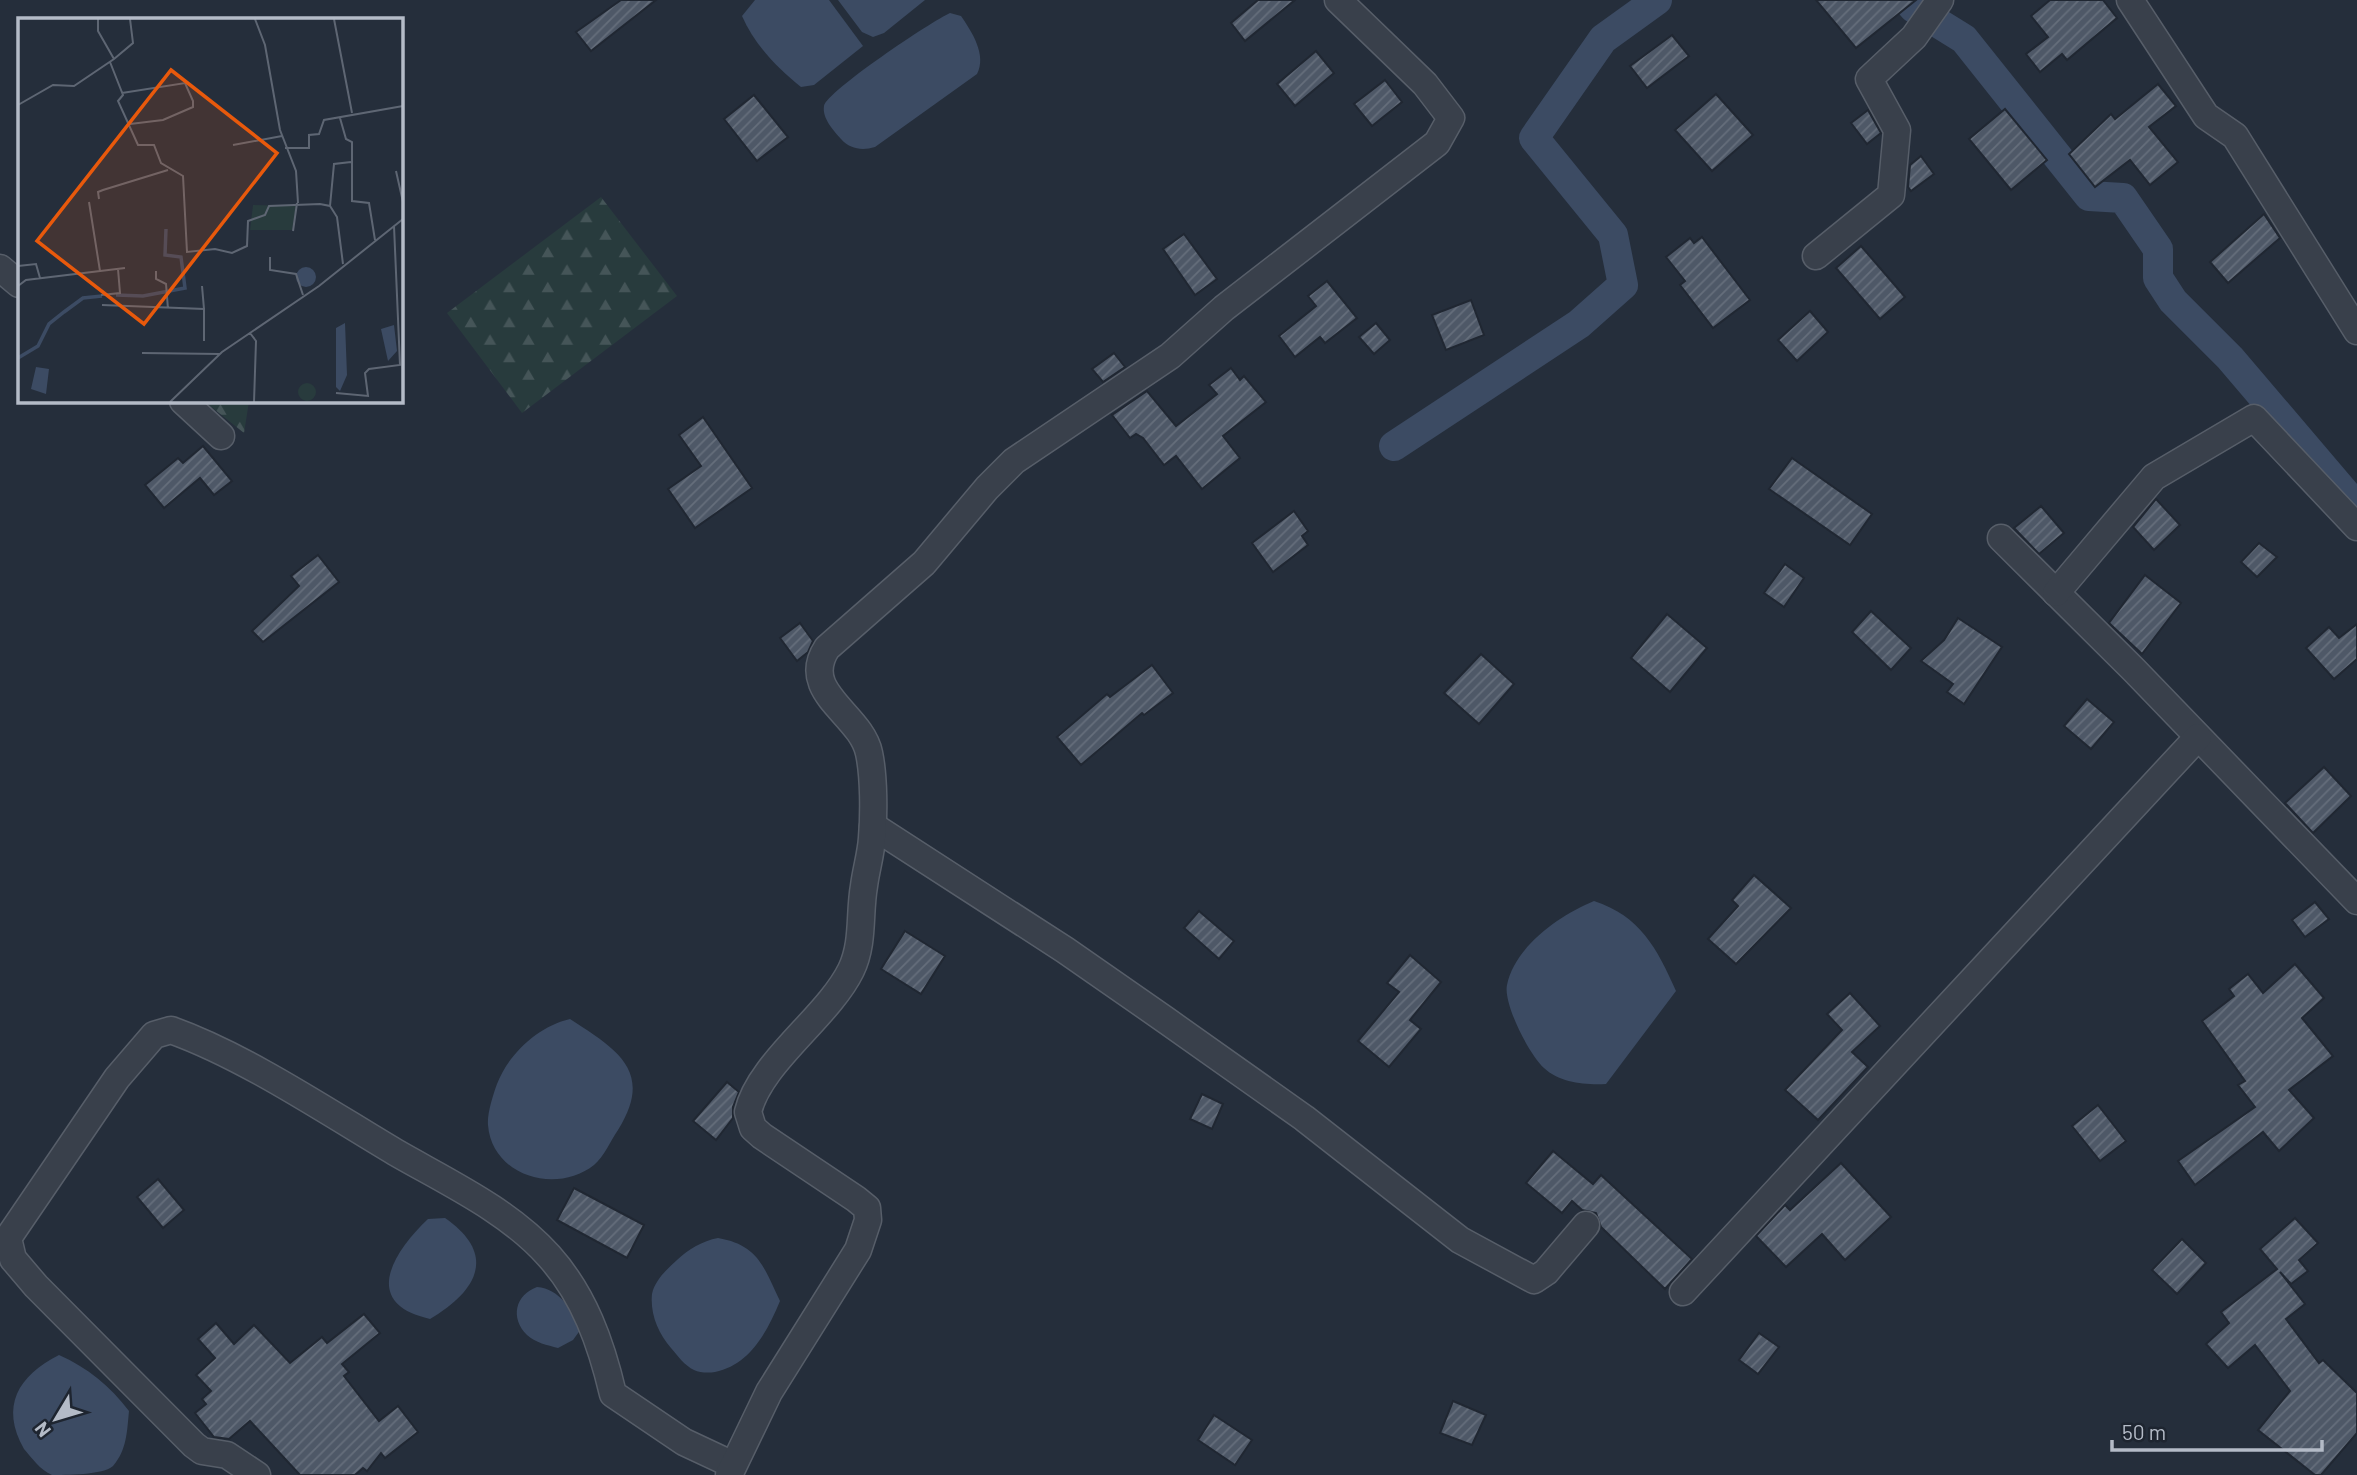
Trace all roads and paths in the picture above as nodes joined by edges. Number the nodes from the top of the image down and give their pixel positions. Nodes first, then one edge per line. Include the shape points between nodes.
1 (1338, 0) edge
2 (1940, 0) edge
3 (2130, 0) edge
4 (1816, 256) dead end
5 (0, 268) edge
6 (18, 283) edge
7 (2357, 331) edge
8 (184, 402) edge
9 (221, 436) dead end
10 (2357, 527) edge
11 (2000, 538) dead end
12 (2056, 593) junction
13 (2198, 737) junction
14 (873, 826) junction
15 (2357, 901) edge
16 (1586, 1225) dead end
17 (1683, 1292) dead end
18 (731, 1470) edge
19 (257, 1475) edge

1 - 14 street via 1425,84 1451,118 1437,143 1224,308 1170,356 1014,461 924,563 827,648 820,657 820,679 869,752
2 - 4 street via 1914,37 1869,79 1896,130 1891,195
3 - 7 street via 2206,116 2235,136
5 - 6 street
8 - 9 street
10 - 12 street via 2254,418 2154,477
11 - 12 street
12 - 13 street
13 - 15 street
13 - 17 street
14 - 16 street via 1167,1021 1304,1118 1480,1254 1534,1280
14 - 18 street via 861,933 851,969 761,1084 748,1112 753,1128 856,1199 867,1208 868,1220 858,1250 769,1392
18 - 19 street via 612,1394 597,1336 572,1286 526,1232 264,1076 171,1030 154,1035 117,1078 8,1238 13,1259 36,1286 194,1445 227,1455

